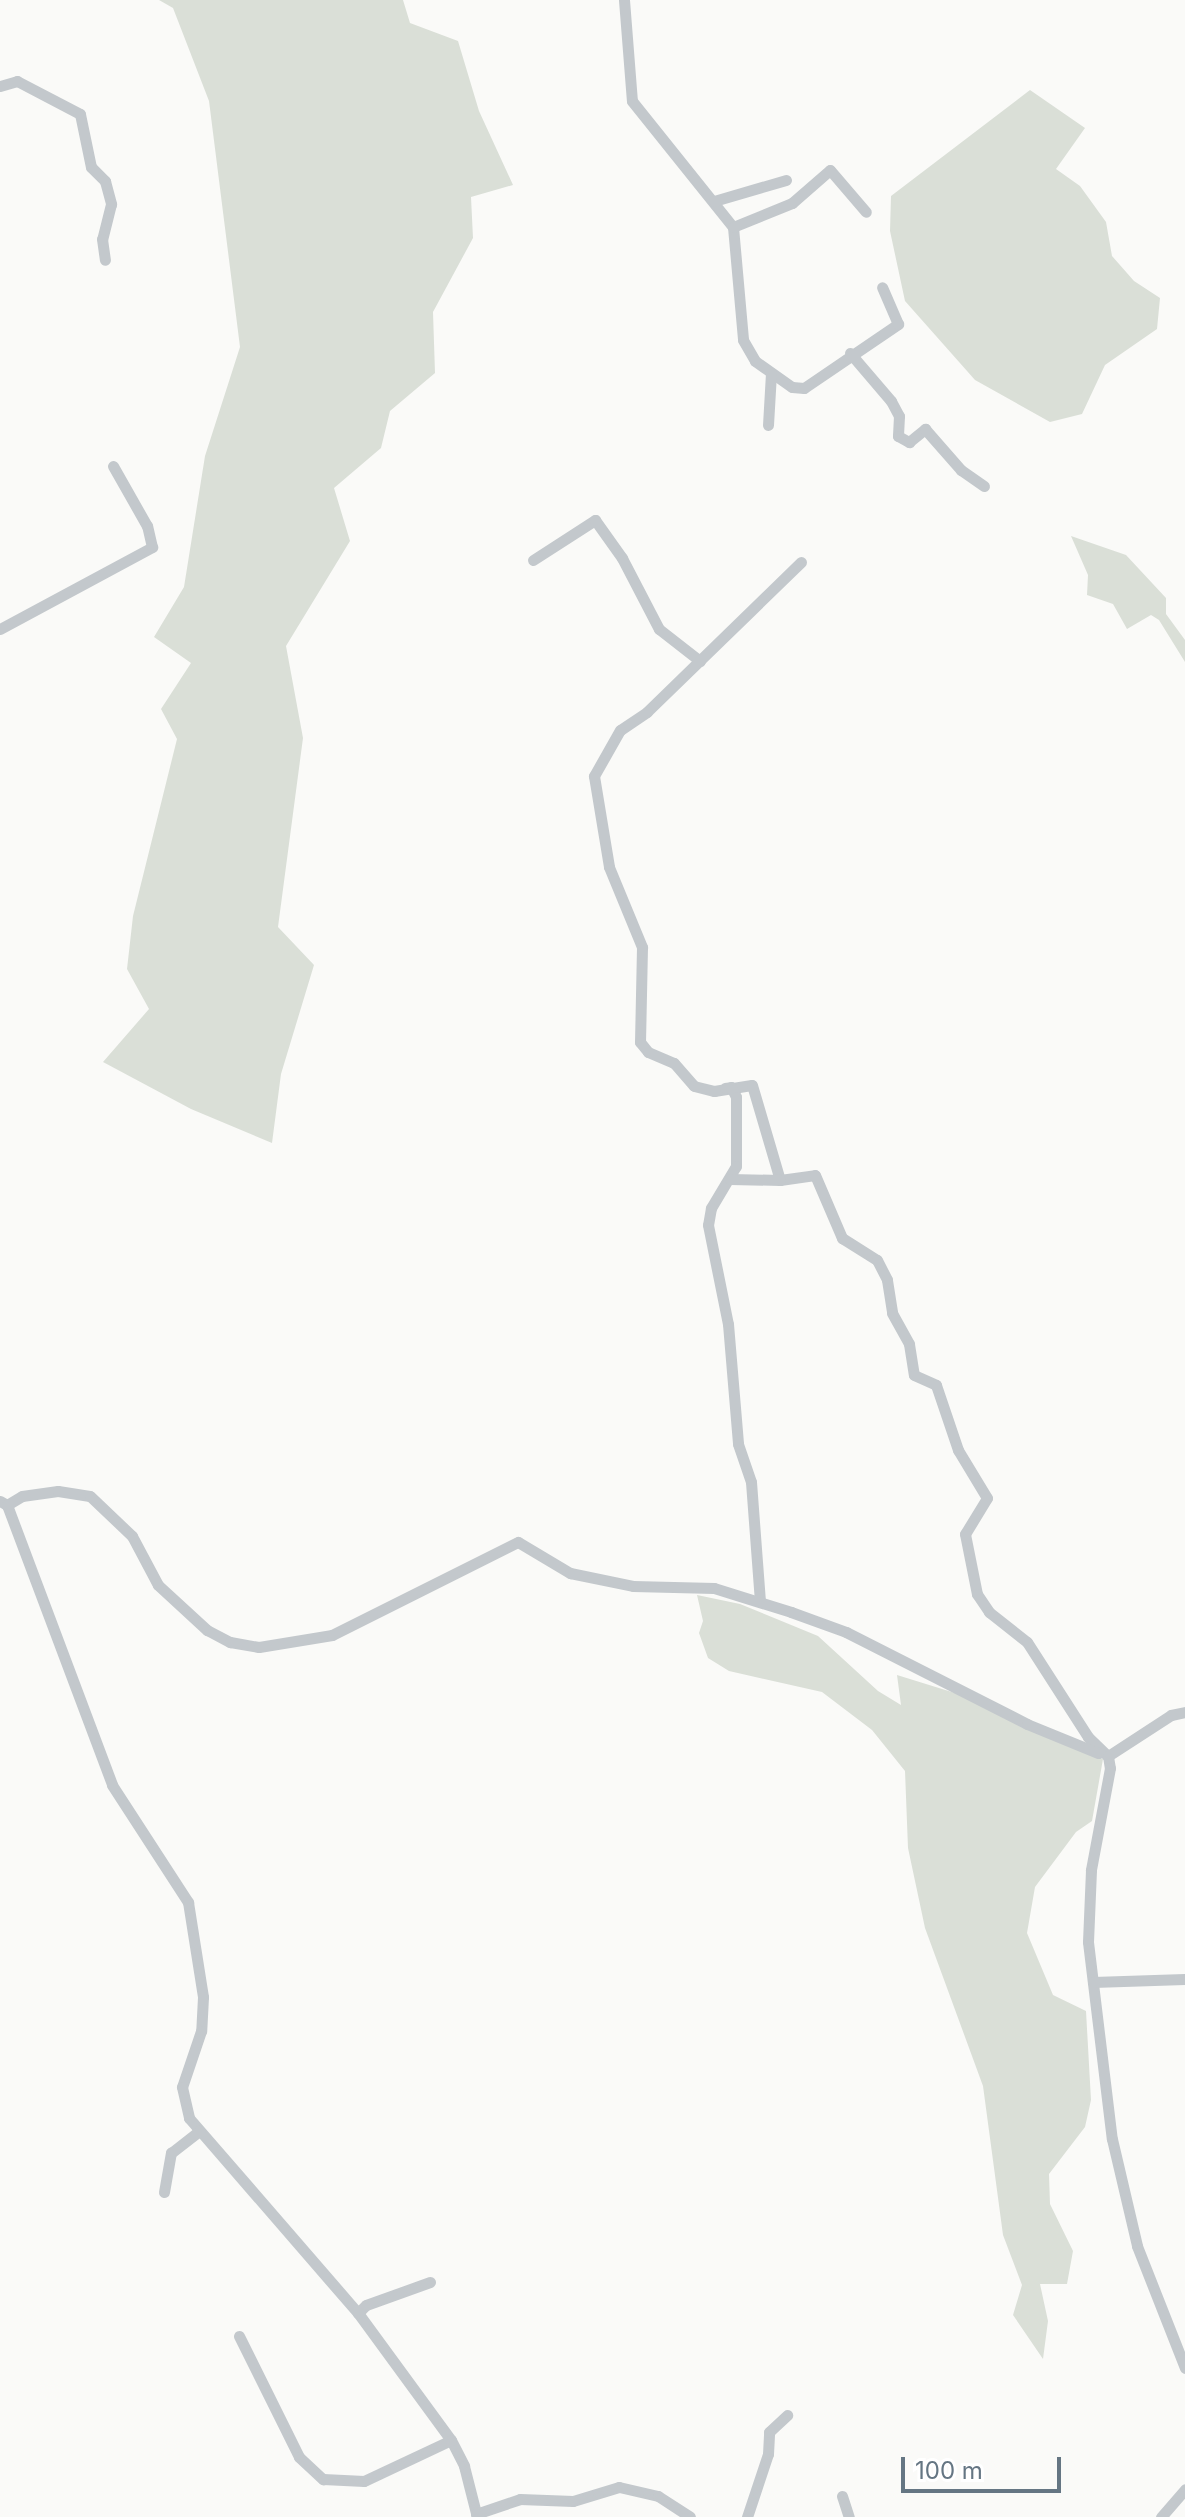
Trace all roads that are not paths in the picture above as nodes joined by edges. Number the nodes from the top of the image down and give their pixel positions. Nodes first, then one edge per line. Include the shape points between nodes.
1 (624, 0) edge
2 (0, 86) edge
3 (786, 180) dead end
4 (714, 201) junction
5 (866, 212) dead end
6 (733, 227) junction
7 (105, 260) dead end
8 (882, 287) dead end
9 (850, 353) junction
10 (771, 373) junction
11 (768, 425) dead end
12 (113, 466) dead end
13 (984, 486) dead end
14 (533, 560) dead end
15 (801, 562) dead end
16 (0, 629) edge
17 (700, 661) junction
18 (714, 1091) junction
19 (730, 1179) junction
20 (780, 1180) junction
21 (0, 1494) edge
22 (3, 1502) edge
23 (760, 1601) junction
24 (1185, 1712) edge
25 (1104, 1754) junction
26 (1185, 1979) edge
27 (1093, 1982) junction
28 (199, 2131) junction
29 (164, 2192) dead end
30 (430, 2282) dead end
31 (358, 2313) junction
32 (239, 2336) dead end
33 (1185, 2368) edge
34 (787, 2415) dead end
35 (451, 2440) junction
36 (1185, 2489) edge
37 (842, 2496) dead end
38 (477, 2516) edge
39 (690, 2517) edge
40 (747, 2517) edge
41 (849, 2517) edge
42 (1161, 2517) edge

1 - 4 street via 632,101
2 - 7 street via 17,81 80,114 91,167 105,181 111,204 102,241
3 - 4 street
4 - 6 street
5 - 6 street via 828,170 792,203
6 - 10 street via 743,340 755,361
8 - 9 street via 898,324
9 - 10 street via 798,390
9 - 13 street via 891,401 899,416 898,436 909,442 925,429 961,470
10 - 11 street
12 - 16 street via 145,521 152,547
14 - 17 street via 595,520 622,558 659,629
15 - 17 street
17 - 18 street via 640,719 620,730 594,776 609,867 642,947 640,1042 648,1052 674,1063 691,1085
18 - 19 street via 731,1087 735,1093 736,1166
18 - 20 street via 747,1083 755,1089
19 - 20 street
19 - 23 street via 711,1208 708,1225 727,1311 738,1444 751,1482
20 - 25 street via 815,1175 842,1238 875,1257 884,1272 914,1375 936,1385 958,1450 987,1498 965,1534 977,1594 989,1612 1027,1642
21 - 22 street
22 - 23 street via 58,1491 90,1496 132,1536 158,1585 174,1602 219,1636 259,1647 332,1635 518,1542 570,1573 633,1586 714,1588
22 - 28 street via 112,1785 188,1902 203,1997 201,2031 182,2095
23 - 25 street via 846,1632 1027,1724
24 - 25 street
25 - 27 street via 1110,1768 1091,1870 1088,1942
26 - 27 street
27 - 33 street via 1112,2139 1137,2246
28 - 29 street via 171,2153
28 - 31 street
30 - 31 street via 366,2305
31 - 35 street
32 - 35 street via 299,2457 323,2479 364,2481
34 - 40 street via 769,2432 768,2454
35 - 38 street
36 - 42 street
37 - 41 street
38 - 39 street via 520,2499 573,2501 619,2487 658,2496

